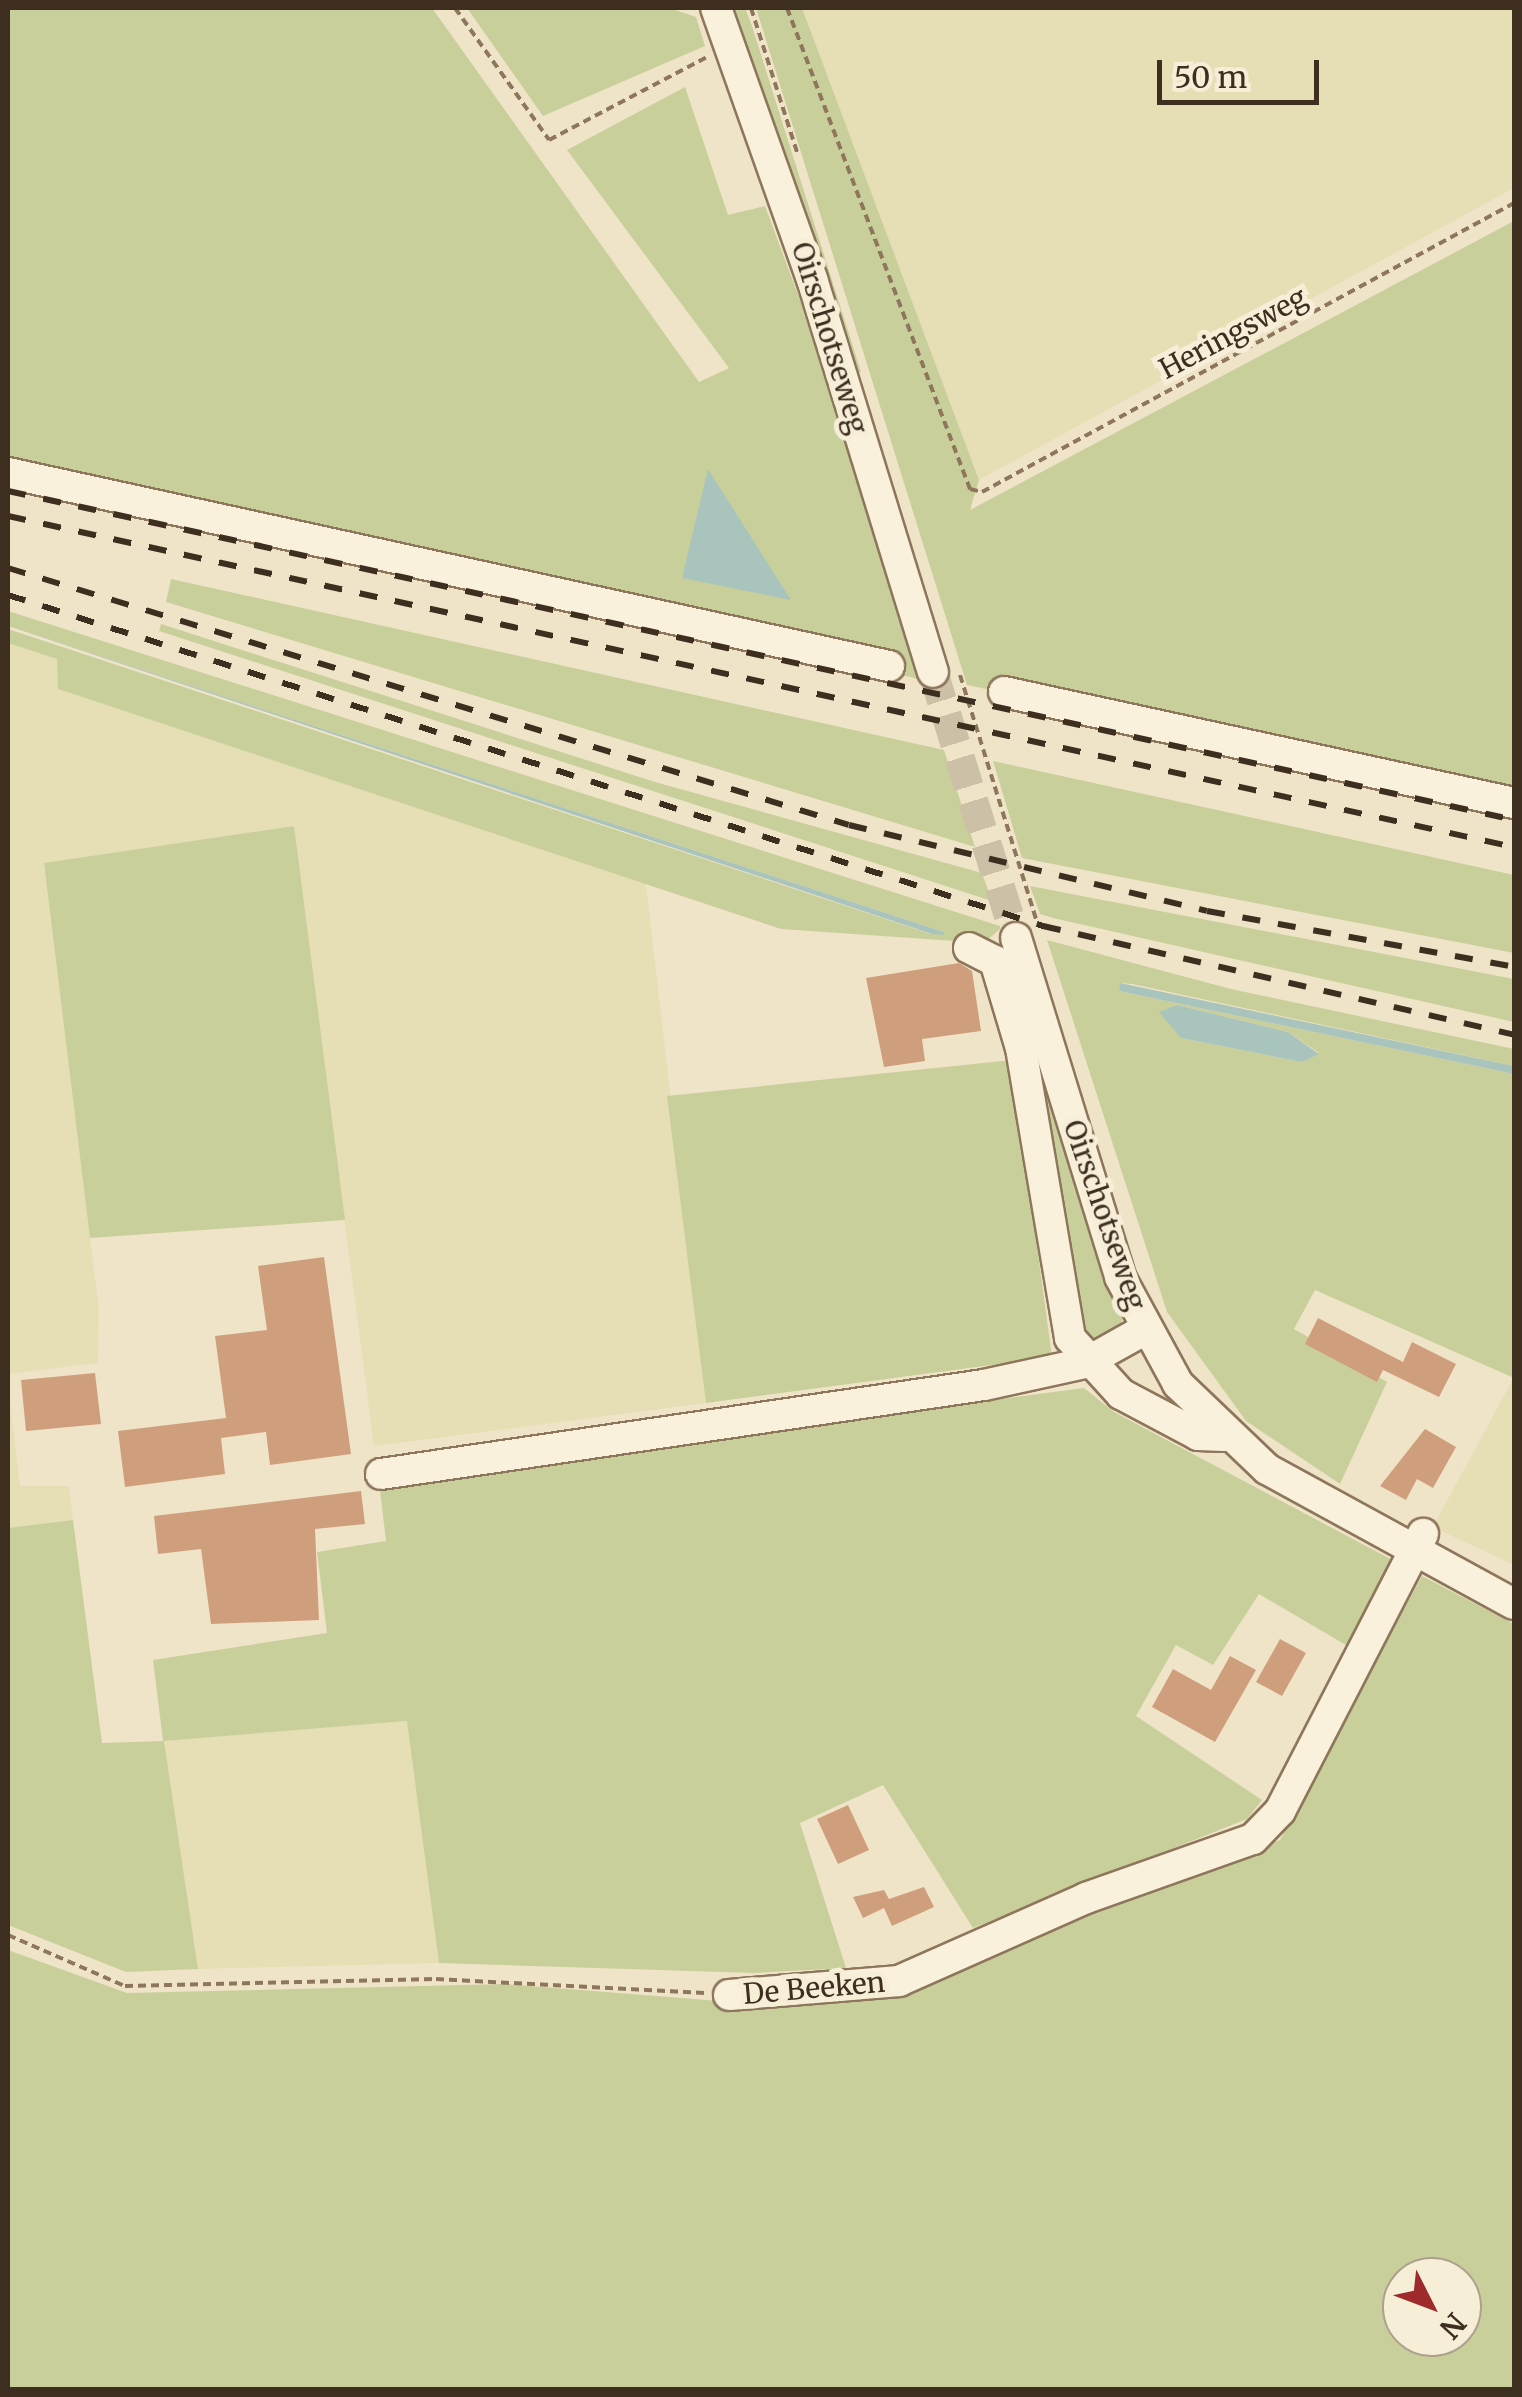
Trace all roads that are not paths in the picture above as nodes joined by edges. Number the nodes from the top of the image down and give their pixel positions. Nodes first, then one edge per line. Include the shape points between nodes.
1 (716, 8) edge
2 (8, 473) edge
3 (889, 666) dead end
4 (946, 672) tunnel mouth
5 (1004, 692) dead end
6 (1514, 803) edge
7 (1027, 933) tunnel mouth
8 (969, 948) dead end
9 (1144, 1330) junction
10 (1085, 1363) junction
11 (1224, 1436) junction
12 (381, 1474) dead end
13 (1421, 1544) junction
14 (1514, 1604) edge
15 (729, 1995) road end

1 - 4 street, Oirschotseweg
2 - 3 street
5 - 6 street
7 - 9 street, Oirschotseweg via 1120,1277
8 - 10 street via 992,956 1014,1022 1060,1300
9 - 10 street
9 - 11 street, Oirschotseweg
10 - 11 street via 1121,1394 1198,1435
10 - 12 street via 984,1386
11 - 13 street, Oirschotseweg via 1267,1469
13 - 14 street, Oirschotseweg
13 - 15 street, De Beeken via 1280,1812 1253,1839 1086,1898 899,1981

